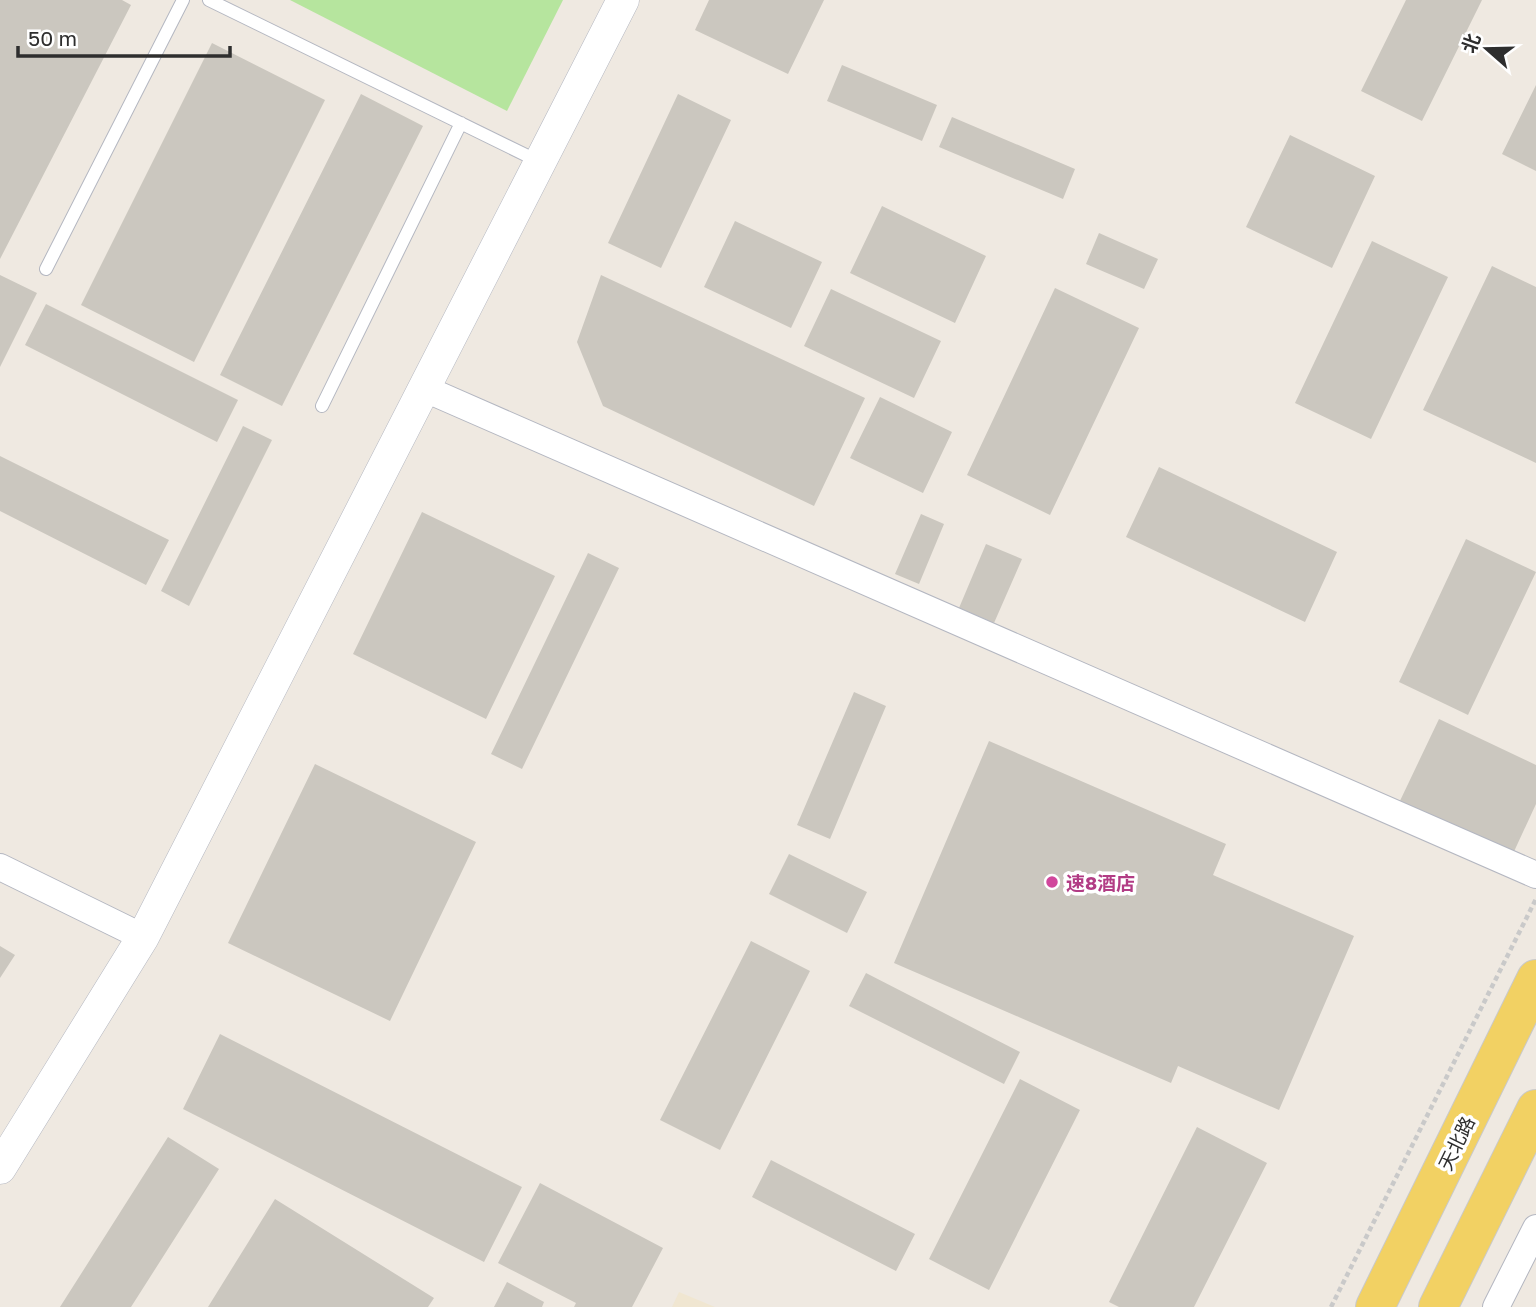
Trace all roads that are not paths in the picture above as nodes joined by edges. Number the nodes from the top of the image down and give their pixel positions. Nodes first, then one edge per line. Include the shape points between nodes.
1 (183, 0) edge
2 (209, 0) edge
3 (623, 0) edge
4 (461, 123) junction
5 (540, 163) junction
6 (46, 269) dead end
7 (423, 388) junction
8 (322, 406) dead end
9 (0, 867) edge
10 (1536, 875) edge
11 (144, 937) junction
12 (1536, 979) edge
13 (1536, 1109) edge
14 (0, 1168) edge
15 (1536, 1228) edge
16 (1375, 1307) edge
17 (1438, 1307) edge
18 (1496, 1307) edge

1 - 6 lane
2 - 4 lane
3 - 5 street
4 - 5 lane
4 - 8 lane
5 - 7 street
7 - 10 street
7 - 11 street
9 - 11 street
11 - 14 street
12 - 16 main road, 天北路
13 - 17 main road
15 - 18 street

